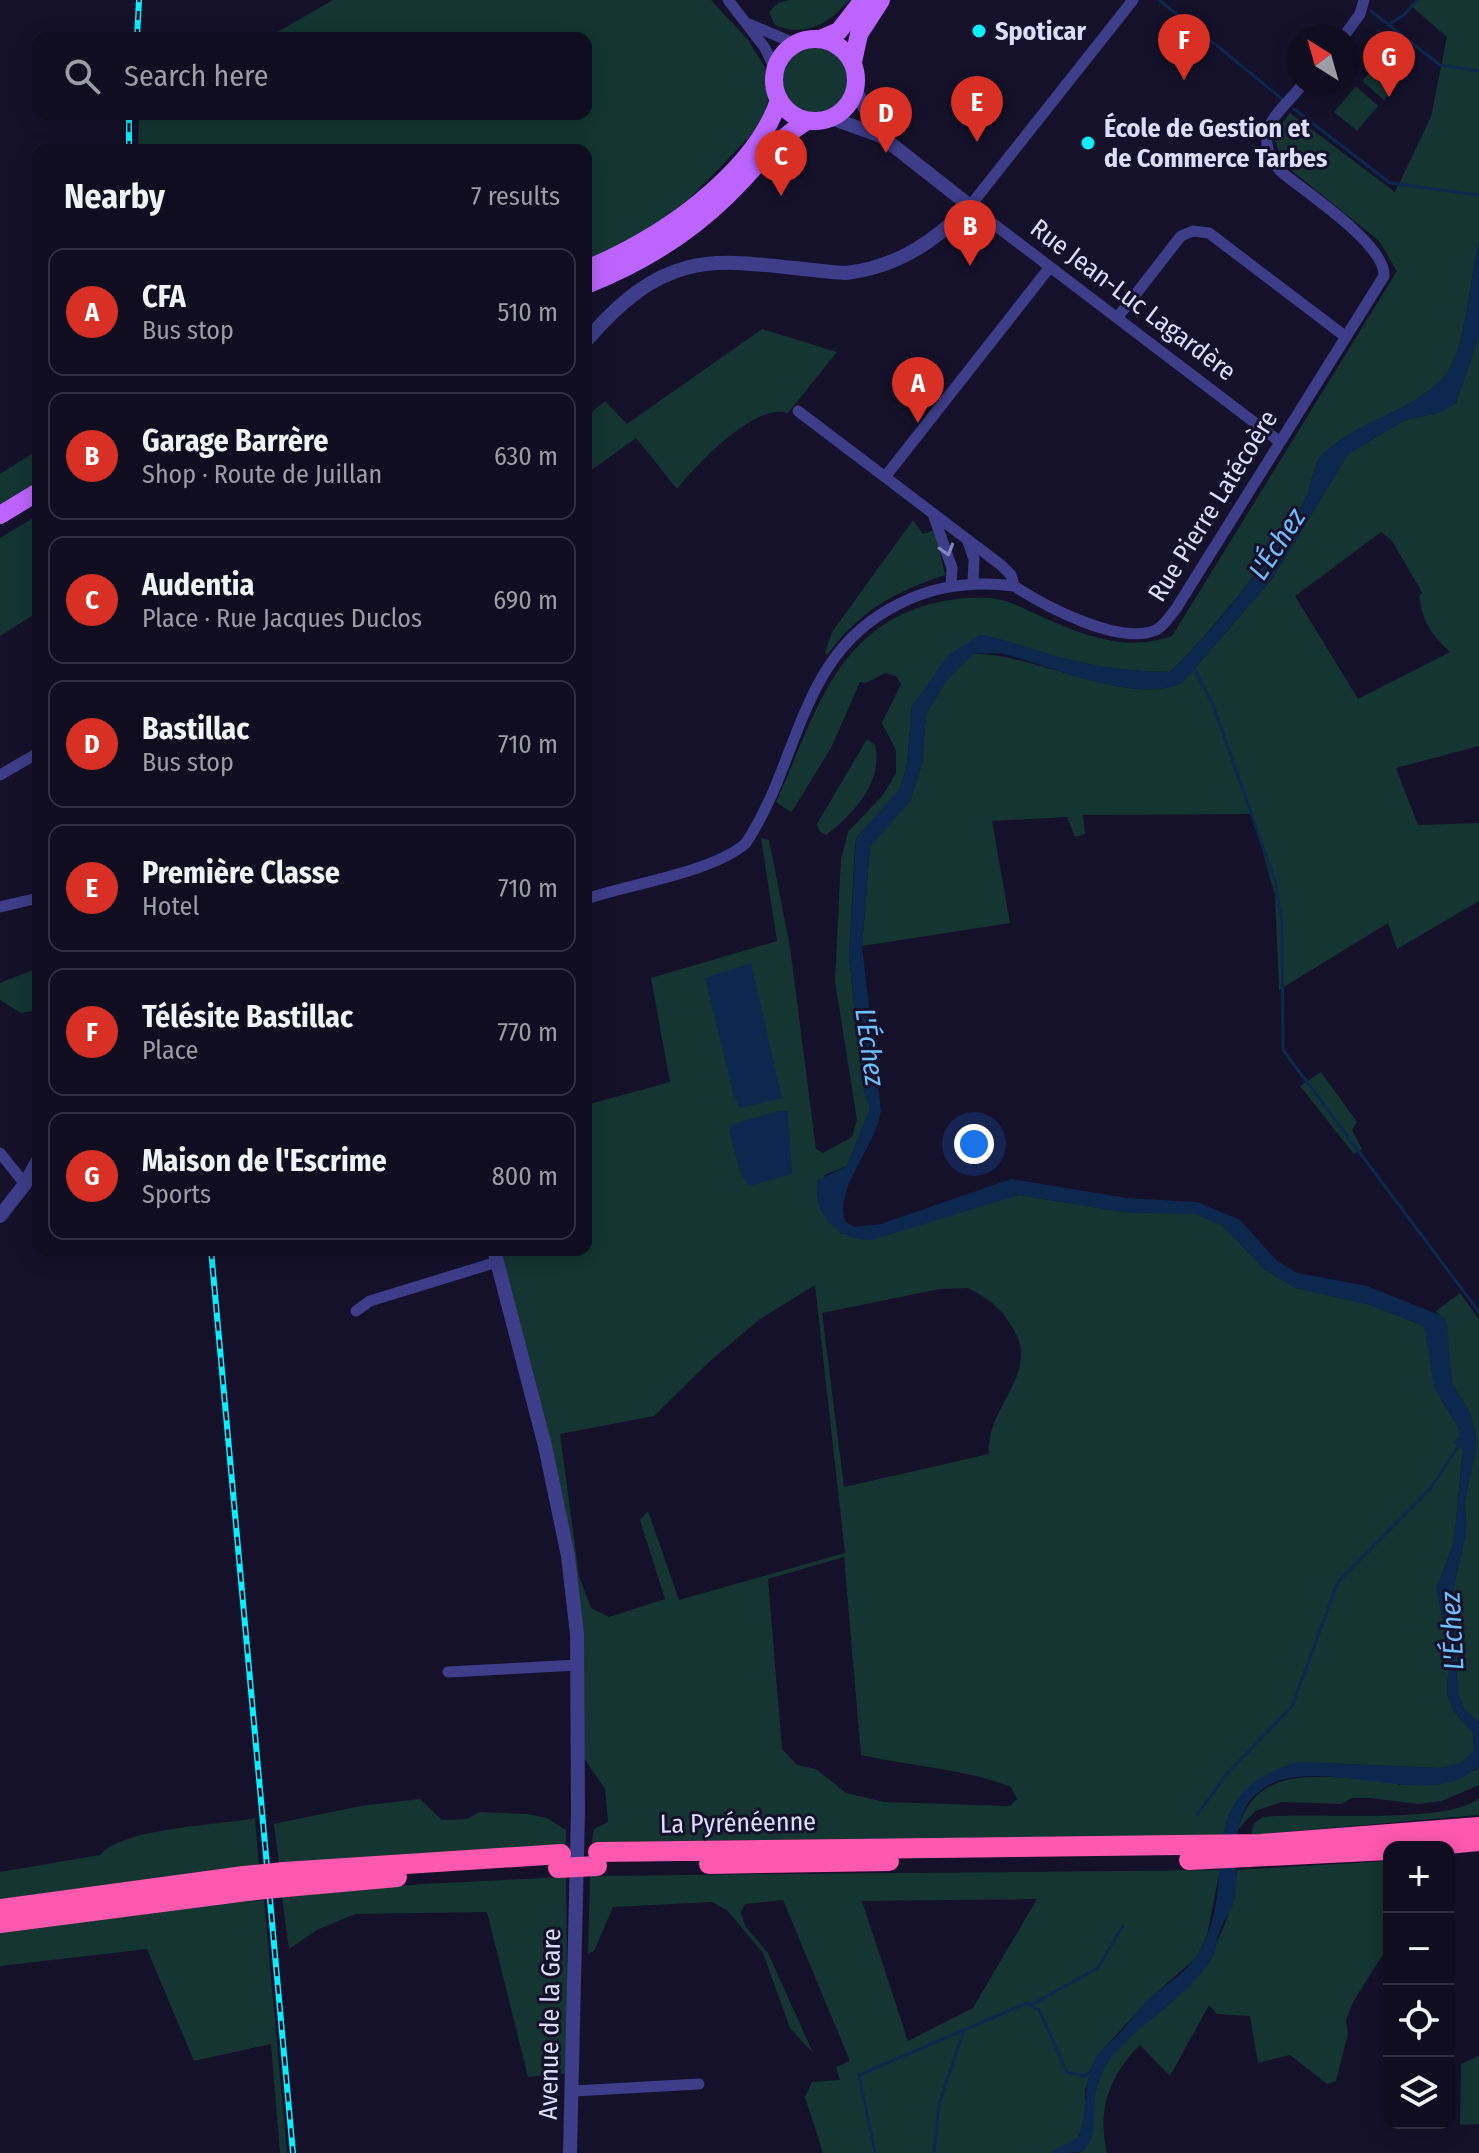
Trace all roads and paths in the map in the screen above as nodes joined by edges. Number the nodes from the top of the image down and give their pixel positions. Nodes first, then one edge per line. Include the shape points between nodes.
1 (728, 0) edge
2 (863, 0) edge
3 (881, 0) edge
4 (1133, 0) edge
5 (1364, 0) edge
6 (749, 24) junction
7 (1353, 24) edge
8 (820, 39) junction
9 (796, 44) junction
10 (853, 62) junction
11 (775, 69) junction
12 (855, 90) junction
13 (1294, 96) edge
14 (779, 100) junction
15 (831, 118) junction
16 (807, 121) junction
17 (881, 136) junction
18 (970, 206) junction
19 (592, 266) edge
20 (1050, 267) junction
21 (592, 282) edge
22 (1117, 318) junction
23 (592, 335) edge
24 (1346, 337) junction
25 (798, 411) dead end
26 (1280, 442) junction
27 (885, 477) junction
28 (32, 496) edge
29 (32, 509) edge
30 (0, 515) edge
31 (933, 517) junction
32 (0, 529) edge
33 (967, 540) junction
34 (973, 584) junction
35 (951, 586) junction
36 (1014, 586) junction
37 (32, 756) edge
38 (0, 775) edge
39 (592, 897) edge
40 (32, 899) edge
41 (0, 907) edge
42 (0, 1153) edge
43 (32, 1171) edge
44 (25, 1184) junction
45 (0, 1216) edge
46 (496, 1256) edge
47 (356, 1311) dead end
48 (578, 1665) junction
49 (448, 1672) dead end
50 (1479, 1827) edge
51 (1479, 1841) edge
52 (1455, 1843) edge
53 (1383, 1850) edge
54 (1261, 1851) junction
55 (246, 1883) junction
56 (0, 1909) edge
57 (0, 1923) edge
58 (699, 2084) dead end
59 (574, 2091) junction
60 (570, 2153) edge

1 - 6 street
2 - 8 main road via 839,31
3 - 10 main road via 859,34
4 - 18 street
5 - 7 street
6 - 9 street
6 - 11 street
8 - 9 main road
8 - 10 main road via 839,46
9 - 11 main road
10 - 12 main road
11 - 14 main road
12 - 15 main road via 850,102
12 - 17 street, Rue Jean-Luc Lagardère
13 - 24 street, Rue Pierre Latécoère via 1266,132 1269,157 1373,248 1385,265 1384,276
14 - 16 main road
14 - 19 main road via 765,133 696,205 628,250
15 - 16 main road
15 - 17 street, Rue Jean-Luc Lagardère
16 - 21 main road via 776,142 723,200 682,233
17 - 18 street, Rue Jean-Luc Lagardère
18 - 20 street, Rue Jean-Luc Lagardère
18 - 23 street via 925,245 867,271 713,261 668,273 635,291
20 - 22 street, Rue Jean-Luc Lagardère
20 - 27 street
22 - 24 street via 1181,236 1193,231 1209,233
22 - 26 street, Rue Jean-Luc Lagardère
24 - 26 street, Rue Pierre Latécoère
25 - 27 street, Rue Pierre Latécoère
26 - 36 street, Rue Pierre Latécoère via 1177,607 1157,629 1142,634 1060,615
27 - 31 street, Rue Pierre Latécoère
28 - 30 main road
29 - 32 main road
31 - 33 street, Rue Pierre Latécoère
31 -> 35 street, Rue Pierre Latécoère via 952,568
33 - 34 street via 974,559
33 - 36 street, Rue Pierre Latécoère via 1011,575
34 - 35 street
34 - 36 street
35 - 39 street via 878,614 838,649 752,834 733,855
37 - 38 street
40 - 41 street
42 - 44 street
43 - 44 street
44 - 45 street
46 - 47 street via 370,1301
46 - 48 street, Avenue de la Gare via 568,1556
48 - 49 street
48 - 59 street, Avenue de la Gare
50 - 54 highway, La Pyrénéenne
51 - 52 highway
53 - 54 highway, La Pyrénéenne
54 - 55 highway, La Pyrénéenne, bridge via 597,1859
55 - 56 highway, La Pyrénéenne
55 - 57 highway, La Pyrénéenne
58 - 59 street
59 - 60 street, Avenue de la Gare

